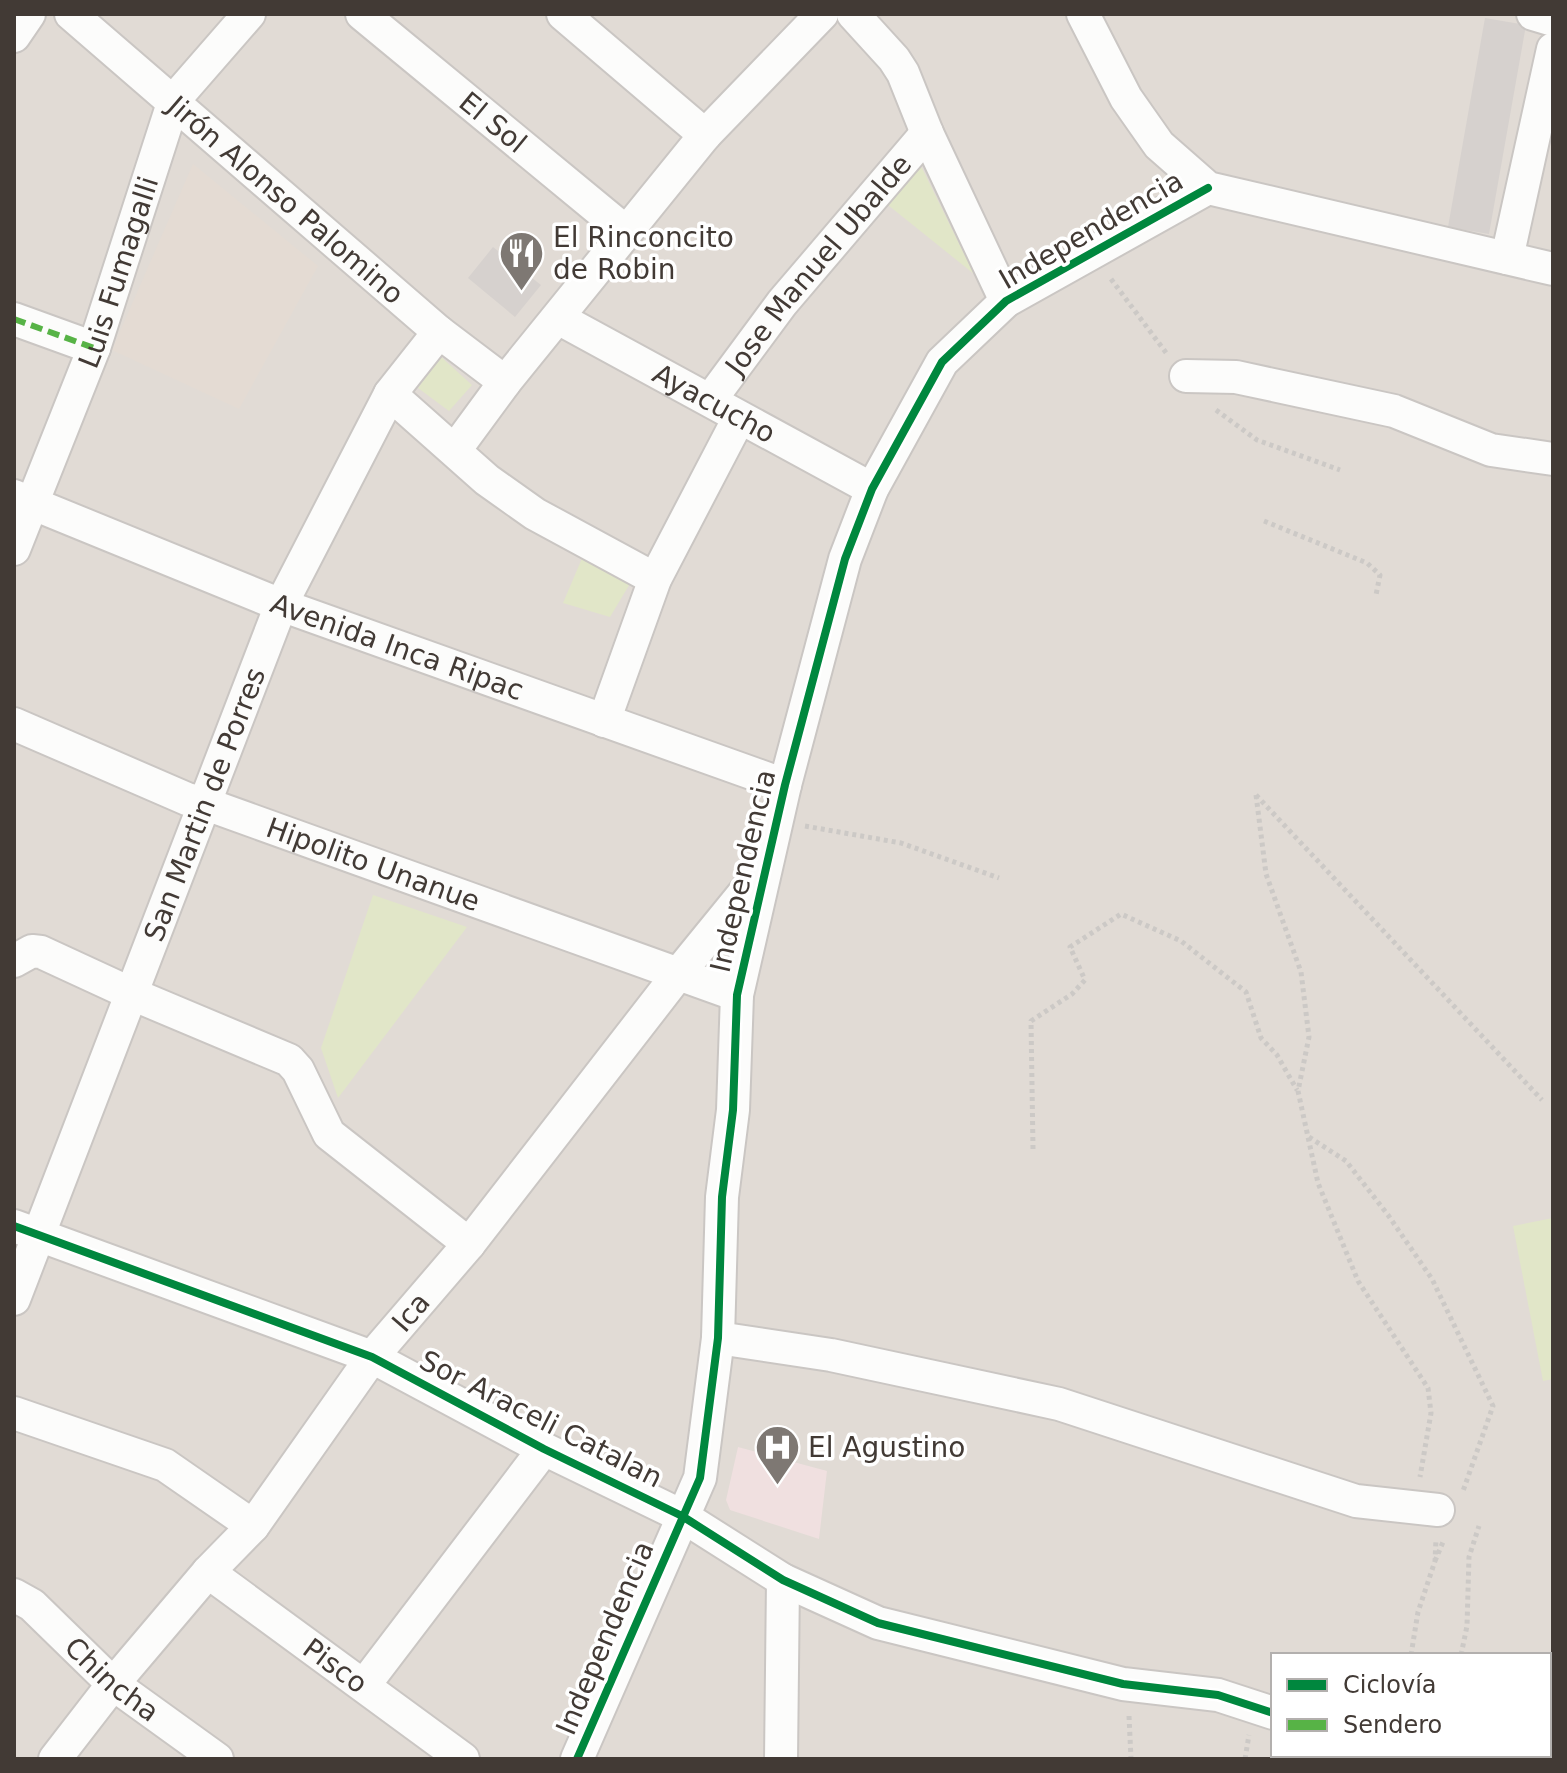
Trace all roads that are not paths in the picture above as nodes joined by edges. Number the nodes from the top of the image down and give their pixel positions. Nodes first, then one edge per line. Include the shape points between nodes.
1 (29, 14) edge
2 (71, 14) edge
3 (249, 14) edge
4 (362, 14) edge
5 (563, 14) edge
6 (822, 14) edge
7 (853, 14) edge
8 (1083, 14) edge
9 (1533, 14) edge
10 (1553, 20) edge
11 (14, 36) edge
12 (1553, 49) edge
13 (174, 100) junction
14 (927, 133) junction
15 (705, 135) junction
16 (1208, 188) junction
17 (625, 231) junction
18 (1507, 258) junction
19 (1553, 269) edge
20 (1006, 301) junction
21 (558, 318) junction
22 (14, 319) edge
23 (439, 332) junction
24 (94, 348) junction
25 (1186, 376) dead end
26 (505, 382) junction
27 (390, 394) junction
28 (711, 399) junction
29 (739, 418) junction
30 (455, 450) junction
31 (1553, 459) edge
32 (872, 489) junction
33 (24, 500) edge
34 (14, 549) edge
35 (655, 579) junction
36 (281, 605) junction
37 (604, 721) junction
38 (14, 724) edge
39 (785, 785) junction
40 (206, 804) junction
41 (768, 864) junction
42 (14, 961) edge
43 (679, 973) junction
44 (132, 994) junction
45 (737, 995) junction
46 (27, 1231) edge
47 (469, 1244) junction
48 (14, 1299) edge
49 (718, 1338) junction
50 (372, 1357) junction
51 (14, 1413) edge
52 (544, 1449) junction
53 (1437, 1505) road end
54 (682, 1516) junction
55 (253, 1526) junction
56 (208, 1572) junction
57 (783, 1580) junction
58 (14, 1595) edge
59 (113, 1684) junction
60 (365, 1684) junction
61 (1271, 1712) edge
62 (778, 1756) edge
63 (55, 1759) edge
64 (217, 1759) edge
65 (463, 1759) edge
66 (577, 1759) edge

1 - 11 street
2 - 13 street, Jirón Alonso Palomino
3 - 13 street, Luis Fumagalli
4 - 17 street, El Sol
5 - 15 street
6 - 15 street
7 - 14 street via 903,73
8 - 16 street via 1126,98 1159,145
9 - 10 street
12 - 18 street
13 - 23 street, Jirón Alonso Palomino
13 - 24 street, Luis Fumagalli
14 - 20 street
14 - 28 street, Jose Manuel Ubalde via 782,303
15 - 17 street
16 - 18 street
16 - 20 street, Independencia
17 - 21 street
18 - 19 street
20 - 32 street, Independencia via 942,362
21 - 26 street
21 - 28 street, Ayacucho
22 - 24 street
23 - 26 street, Jirón Alonso Palomino
23 - 27 street, San Martin de Porres
24 - 33 street, Luis Fumagalli
25 - 31 street via 1236,377 1394,411 1491,450
26 - 30 street
27 - 30 street
27 - 36 street, San Martin de Porres
28 - 29 street, Ayacucho
29 - 32 street, Ayacucho
29 - 35 street
30 - 35 street via 535,514
32 - 39 street, Independencia via 845,559
33 - 34 street, Luis Fumagalli
33 - 36 street, Avenida Inca Ripac
35 - 37 street
36 - 37 street, Avenida Inca Ripac
36 - 40 street, San Martin de Porres
37 - 39 street, Avenida Inca Ripac
38 - 40 street, Hipolito Unanue
39 - 41 street, Independencia
40 - 43 street, Hipolito Unanue
40 - 44 street, San Martin de Porres
41 - 43 street, Ica
41 - 45 street, Independencia
42 - 44 street via 41,952
43 - 45 street, Hipolito Unanue
43 - 47 street, Ica
44 - 46 street, San Martin de Porres
44 - 47 street via 294,1063 329,1134
45 - 49 street, Independencia
46 - 48 street, San Martin de Porres
46 - 50 street, Sor Araceli Catalan
47 - 50 street, Ica
49 - 53 street via 831,1355 1059,1404 1356,1501
49 - 54 street, Independencia via 700,1478
50 - 52 street, Sor Araceli Catalan
50 - 55 street, Ica
51 - 55 street via 165,1465
52 - 54 street, Sor Araceli Catalan
52 - 60 street
54 - 57 street, Sor Araceli Catalan
54 - 66 street, Independencia
55 - 56 street, Ica
56 - 59 street, Ica
56 - 60 street, Pisco
57 - 61 street, Sor Araceli Catalan via 878,1623 1123,1684 1218,1695
57 - 62 street
58 - 59 street, Chincha via 32,1605
59 - 63 street, Ica
59 - 64 street, Chincha
60 - 65 street, Pisco

